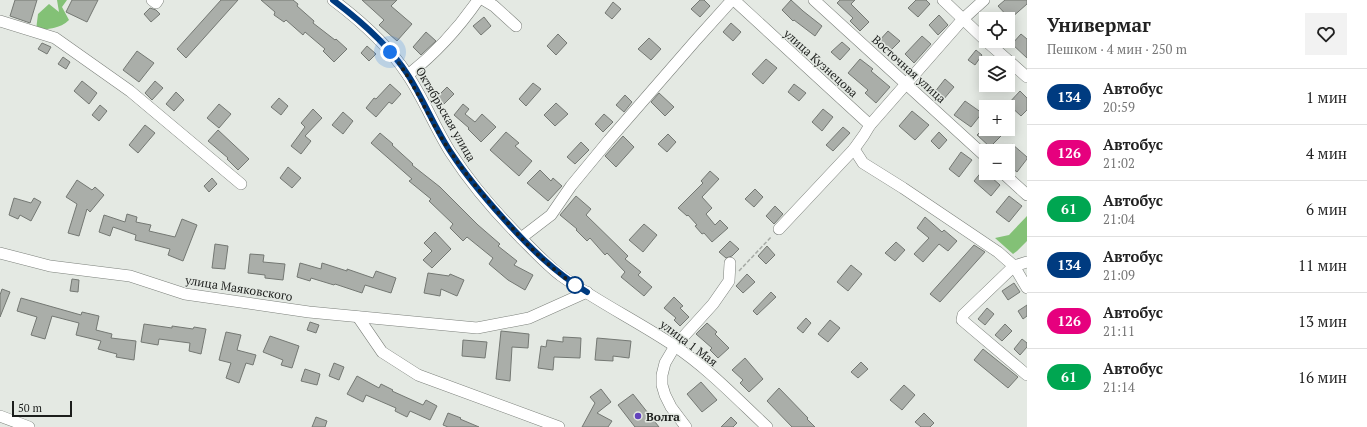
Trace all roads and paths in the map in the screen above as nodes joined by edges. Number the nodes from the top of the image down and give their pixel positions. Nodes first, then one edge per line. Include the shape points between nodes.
1 (152, 0) edge
2 (158, 0) edge
3 (333, 0) edge
4 (478, 0) edge
5 (484, 0) edge
6 (733, 0) edge
7 (814, 0) edge
8 (943, 0) edge
9 (984, 0) edge
10 (963, 19) junction
11 (0, 21) edge
12 (516, 26) dead end
13 (979, 34) edge
14 (994, 48) edge
15 (408, 75) junction
16 (1027, 77) edge
17 (906, 83) junction
18 (870, 125) junction
19 (854, 149) junction
20 (979, 151) edge
21 (1011, 180) edge
22 (241, 184) dead end
23 (1027, 195) edge
24 (779, 229) joint
25 (521, 238) junction
26 (0, 252) edge
27 (1027, 262) edge
28 (730, 263) dead end
29 (1014, 266) junction
30 (729, 281) junction
31 (1027, 288) edge
32 (587, 292) junction
33 (358, 317) junction
34 (675, 346) junction
35 (1027, 375) edge
36 (0, 416) edge
37 (29, 427) edge
38 (559, 427) edge
39 (686, 427) edge
40 (767, 427) edge

1 - 2 street via 156,3
3 - 15 street, Октябрьская улица via 383,44
4 - 15 street via 464,21 428,60
5 - 12 street
6 - 18 street, улица Кузнецова
6 - 25 street via 609,140 551,215
7 - 17 street, Восточная улица
8 - 10 street
9 - 10 street
10 - 13 street
10 - 17 street
11 - 22 street via 55,38 130,91
14 - 16 street
15 - 25 street, Октябрьская улица via 456,160 485,198
17 - 18 street
17 - 20 street, Восточная улица
18 - 19 street
19 - 24 street
19 - 29 street via 863,163 998,252
21 - 23 street
24 - 30 path
25 - 32 street, Октябрьская улица via 559,274
26 - 33 street, улица Маяковского via 50,266 130,276 185,294
27 - 29 street
28 - 30 street
29 - 31 street
29 - 35 street via 963,315 962,320
30 - 34 street via 714,304
32 - 33 street, улица Маяковского via 528,318 477,328
32 - 34 street, улица 1 Мая
33 - 38 street via 382,352 418,375
34 - 39 street via 665,363 662,385 671,407
34 - 40 street, улица 1 Мая
36 - 37 street

